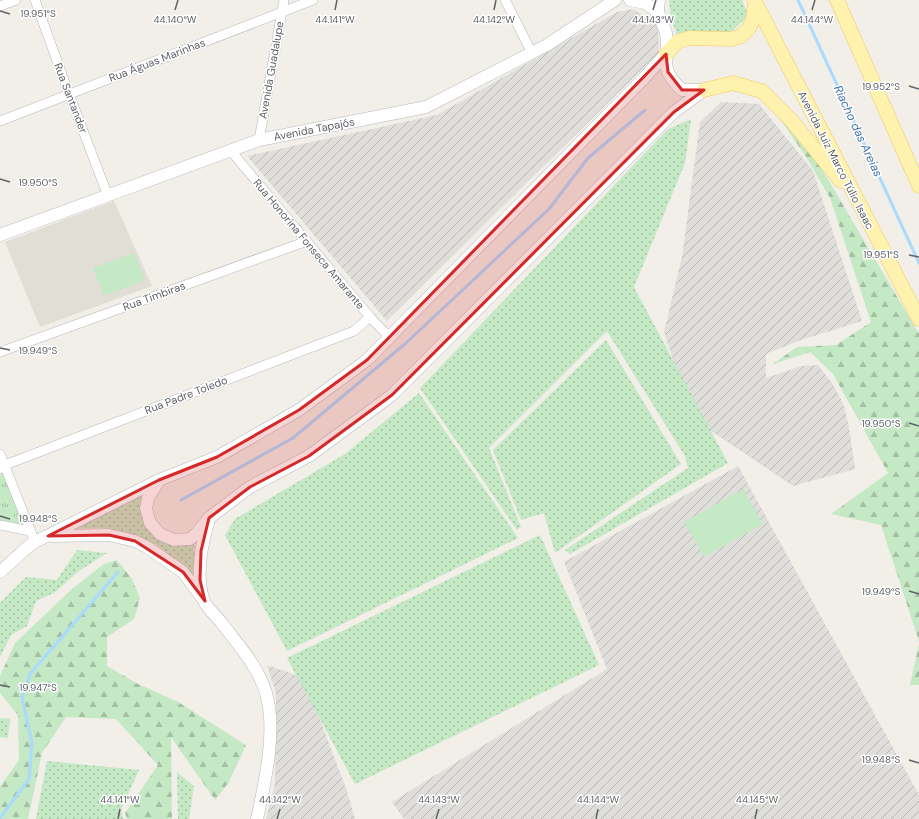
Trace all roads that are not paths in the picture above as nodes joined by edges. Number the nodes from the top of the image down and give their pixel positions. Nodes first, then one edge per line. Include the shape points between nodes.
1 (16, 0) edge
2 (35, 0) edge
3 (284, 0) edge
4 (313, 0) edge
5 (505, 0) edge
6 (615, 0) edge
7 (621, 0) edge
8 (630, 0) edge
9 (837, 0) edge
10 (754, 1) edge
11 (0, 6) edge
12 (659, 6) edge
13 (602, 8) junction
14 (282, 12) junction
15 (532, 53) junction
16 (666, 54) junction
17 (704, 90) junction
18 (68, 94) junction
19 (0, 121) edge
20 (259, 140) junction
21 (231, 151) junction
22 (919, 186) edge
23 (108, 196) junction
24 (859, 203) junction
25 (0, 235) edge
26 (307, 241) junction
27 (370, 317) junction
28 (919, 319) edge
29 (389, 337) junction
30 (0, 352) edge
31 (0, 454) edge
32 (2, 467) edge
33 (159, 480) junction
34 (209, 518) junction
35 (0, 525) edge
36 (30, 531) junction
37 (48, 536) junction
38 (35, 542) junction
39 (5, 564) edge
40 (0, 572) edge
41 (205, 601) junction
42 (257, 819) edge

1 - 11 street
2 - 18 street, Rua Santander
3 - 14 street, Avenida Guadalupe
4 - 14 street, Rua Águas Marinhas
5 - 15 street
6 - 13 main road, Avenida Tapajós
7 - 13 main road
8 - 12 main road
9 - 22 main road
10 - 16 main road via 753,19 741,36 731,39 689,38 677,42
10 - 24 main road, Avenida Juiz Marco Túlio Isaac
12 - 16 main road via 659,19 665,32
13 - 15 main road, Avenida Tapajós
14 - 18 street, Rua Águas Marinhas
14 - 20 street, Avenida Guadalupe
15 - 20 main road, Avenida Tapajós via 426,107
16 - 17 main road via 668,72 682,90
16 - 29 main road
17 - 24 main road via 733,83 762,91 791,120
17 - 34 main road via 674,112 392,395 309,456 250,487
18 - 19 street, Rua Águas Marinhas
18 - 23 street, Rua Santander
20 - 21 main road, Avenida Tapajós
21 - 23 main road, Avenida Tapajós
21 - 26 street, Rua Honorina Fonseca Amarante
23 - 25 main road, Avenida Tapajós
24 - 28 main road, Avenida Juiz Marco Túlio Isaac
26 - 27 street, Rua Honorina Fonseca Amarante
26 - 30 street, Rua Timbiras
27 - 29 street, Rua Honorina Fonseca Amarante
27 - 32 street, Rua Padre Toledo via 354,331
29 - 33 main road via 367,360 299,410 217,457
31 - 32 street
32 - 36 street
33 - 34 main road via 148,498 146,508 150,523 160,534 174,540 190,539
33 - 37 main road
34 - 41 main road via 201,551 200,580
35 - 36 street
36 - 38 street
37 - 38 main road
37 - 41 main road via 109,535 135,541 182,572
38 - 39 main road
39 - 40 main road
41 - 42 main road via 252,662 267,694 272,734

